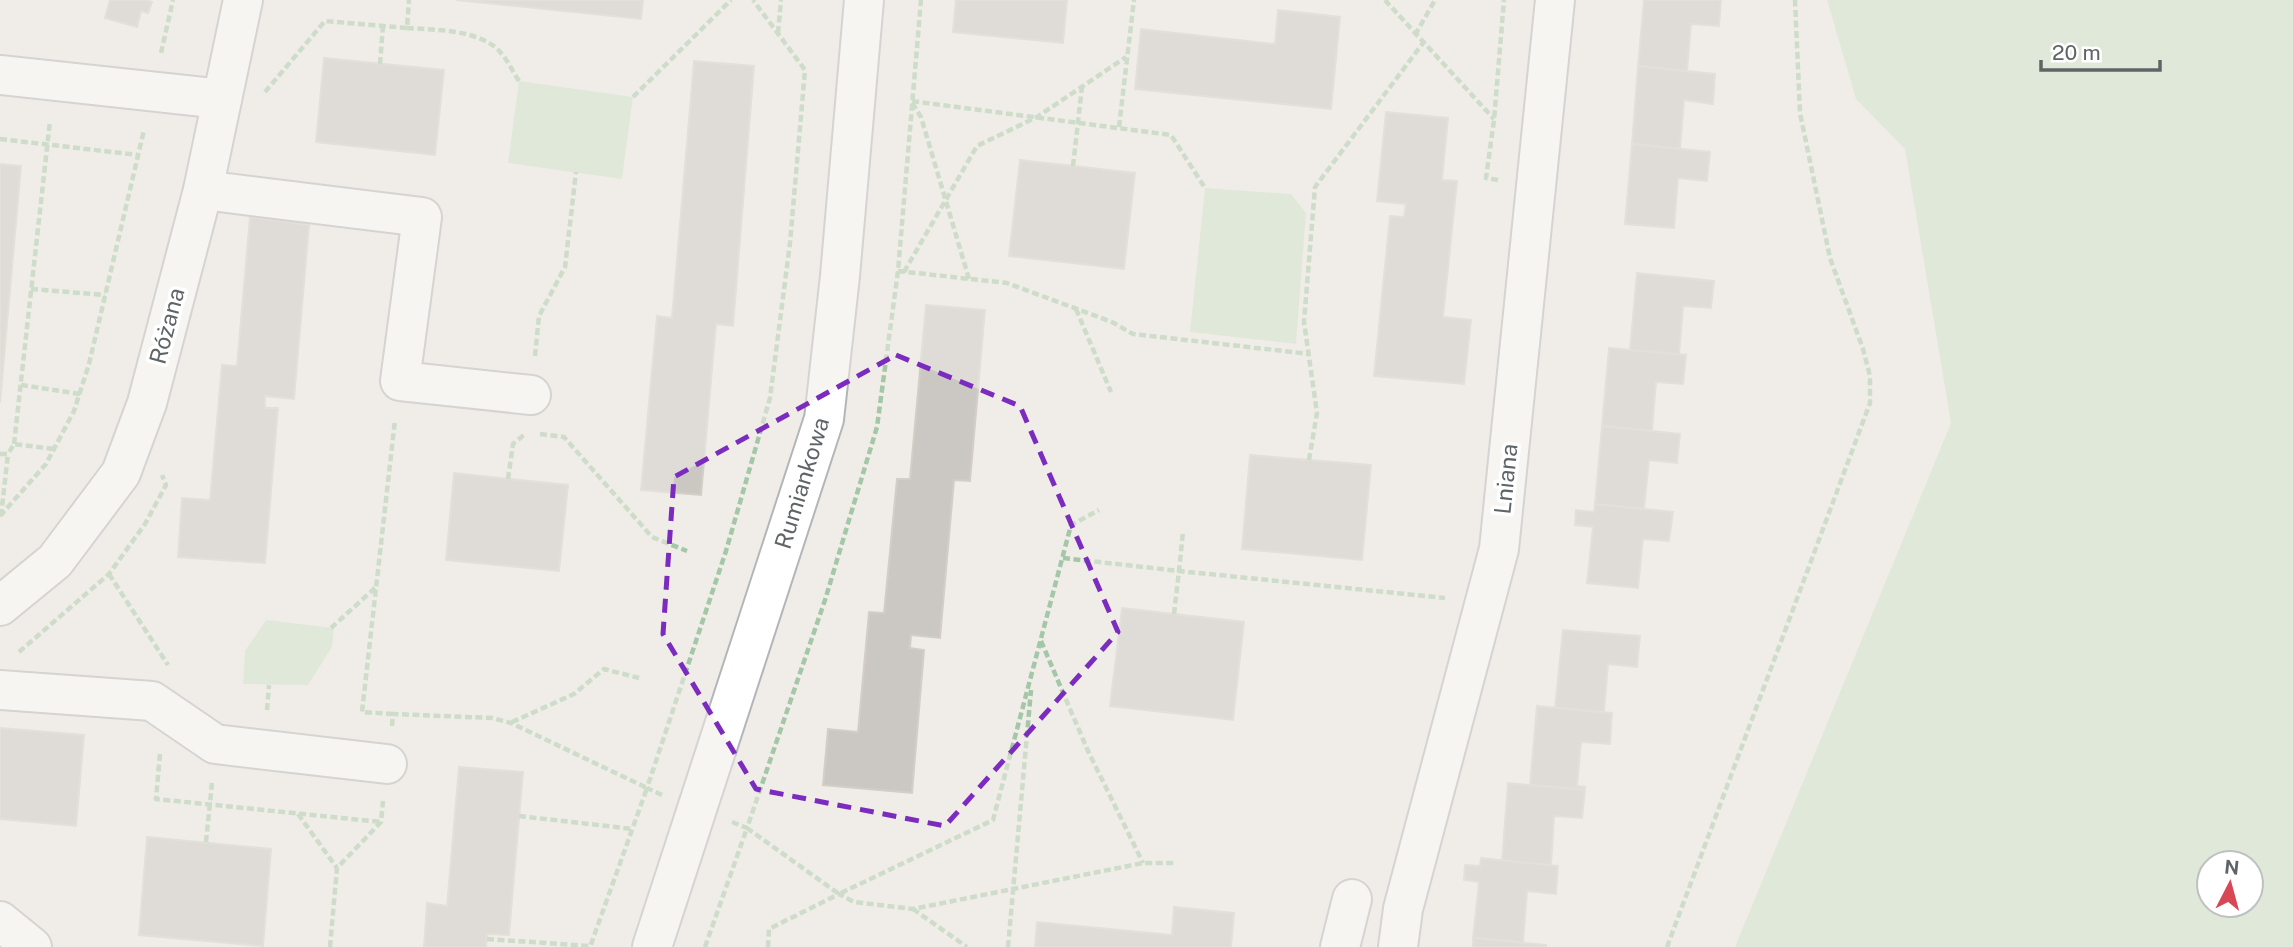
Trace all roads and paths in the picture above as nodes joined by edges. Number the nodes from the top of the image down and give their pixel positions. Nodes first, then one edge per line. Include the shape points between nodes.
1 (173, 0) edge
2 (243, 0) edge
3 (409, 0) edge
4 (731, 0) edge
5 (781, 0) edge
6 (864, 0) edge
7 (1134, 0) edge
8 (1385, 0) edge
9 (1435, 0) edge
10 (1504, 0) edge
11 (1555, 0) edge
12 (1795, 0) edge
13 (383, 26) junction
14 (407, 28) junction
15 (778, 34) dead end
16 (1415, 35) junction
17 (1423, 43) junction
18 (1126, 57) junction
19 (380, 64) dead end
20 (0, 75) edge
21 (54, 81) junction
22 (519, 81) dead end
23 (1083, 87) junction
24 (153, 91) junction
25 (263, 95) dead end
26 (633, 97) dead end
27 (222, 99) junction
28 (1037, 117) junction
29 (1494, 120) junction
30 (1078, 122) junction
31 (1119, 127) junction
32 (0, 139) edge
33 (47, 145) junction
34 (138, 155) junction
35 (1073, 166) dead end
36 (576, 172) dead end
37 (1537, 185) junction
38 (1205, 188) dead end
39 (203, 190) junction
40 (945, 198) junction
41 (969, 279) junction
42 (31, 289) junction
43 (105, 295) junction
44 (1075, 308) junction
45 (1310, 354) junction
46 (400, 381) junction
47 (21, 385) junction
48 (1111, 392) dead end
49 (80, 394) junction
50 (529, 414) junction
51 (14, 444) junction
52 (54, 449) junction
53 (0, 454) edge
54 (8, 454) junction
55 (1309, 460) dead end
56 (508, 479) dead end
57 (1099, 510) dead end
58 (0, 516) edge
59 (1182, 532) dead end
60 (687, 551) dead end
61 (1063, 558) junction
62 (1179, 571) junction
63 (109, 574) dead end
64 (375, 587) junction
65 (1484, 602) junction
66 (0, 606) edge
67 (1174, 614) dead end
68 (331, 628) dead end
69 (1041, 640) junction
70 (169, 667) dead end
71 (639, 678) dead end
72 (1032, 678) junction
73 (0, 690) edge
74 (152, 701) junction
75 (393, 714) junction
76 (512, 723) junction
77 (215, 744) junction
78 (387, 764) junction
79 (210, 805) junction
80 (298, 814) junction
81 (519, 816) dead end
82 (381, 822) junction
83 (633, 829) junction
84 (206, 842) dead end
85 (1143, 863) junction
86 (1174, 863) dead end
87 (337, 868) junction
88 (1014, 889) junction
89 (839, 894) junction
90 (1352, 898) dead end
91 (913, 909) junction
92 (0, 921) edge
93 (487, 939) dead end
94 (32, 947) edge
95 (330, 947) edge
96 (590, 947) edge
97 (652, 947) edge
98 (705, 947) edge
99 (768, 947) edge
100 (967, 947) edge
101 (1008, 947) edge
102 (1340, 947) edge
103 (1398, 947) edge
104 (1667, 947) edge

1 - 24 path
2 - 27 street, Różana
3 - 14 path
4 - 26 path
5 - 15 path
6 - 97 street, Rumiankowa via 824,419
7 - 18 path
8 - 16 path
9 - 16 path
10 - 29 path
11 - 37 street, Lniana
12 - 104 path via 1800,113 1830,258 1870,376 1870,403
13 - 14 path
13 - 19 path
13 - 25 path via 325,21
14 - 22 path via 455,31 484,41 499,51
16 - 17 path
17 - 29 path
17 - 45 path via 1314,187 1304,322
18 - 23 path
18 - 31 path
20 - 21 street
21 - 24 street
21 - 33 path
23 - 28 path
23 - 30 path
24 - 27 street
24 - 34 path
27 - 39 street, Różana
28 - 30 path
28 - 40 path via 977,146
28 - 40 path via 911,101 921,117
29 - 37 path via 1486,178
30 - 31 path
30 - 35 path
31 - 38 path via 1171,135
32 - 33 path
33 - 34 path
33 - 42 path
34 - 43 path
36 - 50 path via 565,267 539,316
37 - 65 street, Lniana via 1499,549
39 - 46 street via 422,217
39 - 66 street, Różana via 146,403 121,473 55,561
40 - 41 path
40 - 41 path via 901,272
41 - 44 path via 1007,283
42 - 43 path
42 - 47 path
43 - 49 path
44 - 45 path via 1133,334
44 - 48 path
45 - 55 path via 1317,413
46 - 50 street
46 - 64 path
47 - 49 path
47 - 51 path
49 - 52 path
50 - 56 path via 513,444
50 - 60 path via 564,437 652,537
51 - 52 path
51 - 54 path
52 - 58 path
53 - 54 path
54 - 58 path
57 - 61 path via 1071,526
59 - 62 path
61 - 62 path
61 - 69 path
62 - 65 path
62 - 67 path
63 - 70 path
64 - 68 path
64 - 75 path via 362,712
65 - 103 street, Lniana via 1403,909
69 - 72 path
69 - 85 path
71 - 76 path via 604,669 574,694
72 - 88 path
72 - 89 path via 993,820
73 - 74 street
74 - 77 street
74 - 79 path via 160,748 156,799
75 - 76 path
75 - 78 path
76 - 83 path via 647,788
77 - 78 street
77 - 79 path
78 - 82 path
79 - 80 path
79 - 84 path
80 - 82 path
80 - 87 path
81 - 83 path
82 - 87 path
83 - 96 path
85 - 86 path
85 - 88 path
87 - 95 path
88 - 91 path
88 - 101 path
89 - 91 path via 854,902
89 - 98 path via 747,828
89 - 99 path via 769,929
90 - 102 street
91 - 100 path
92 - 94 street
93 - 96 path

